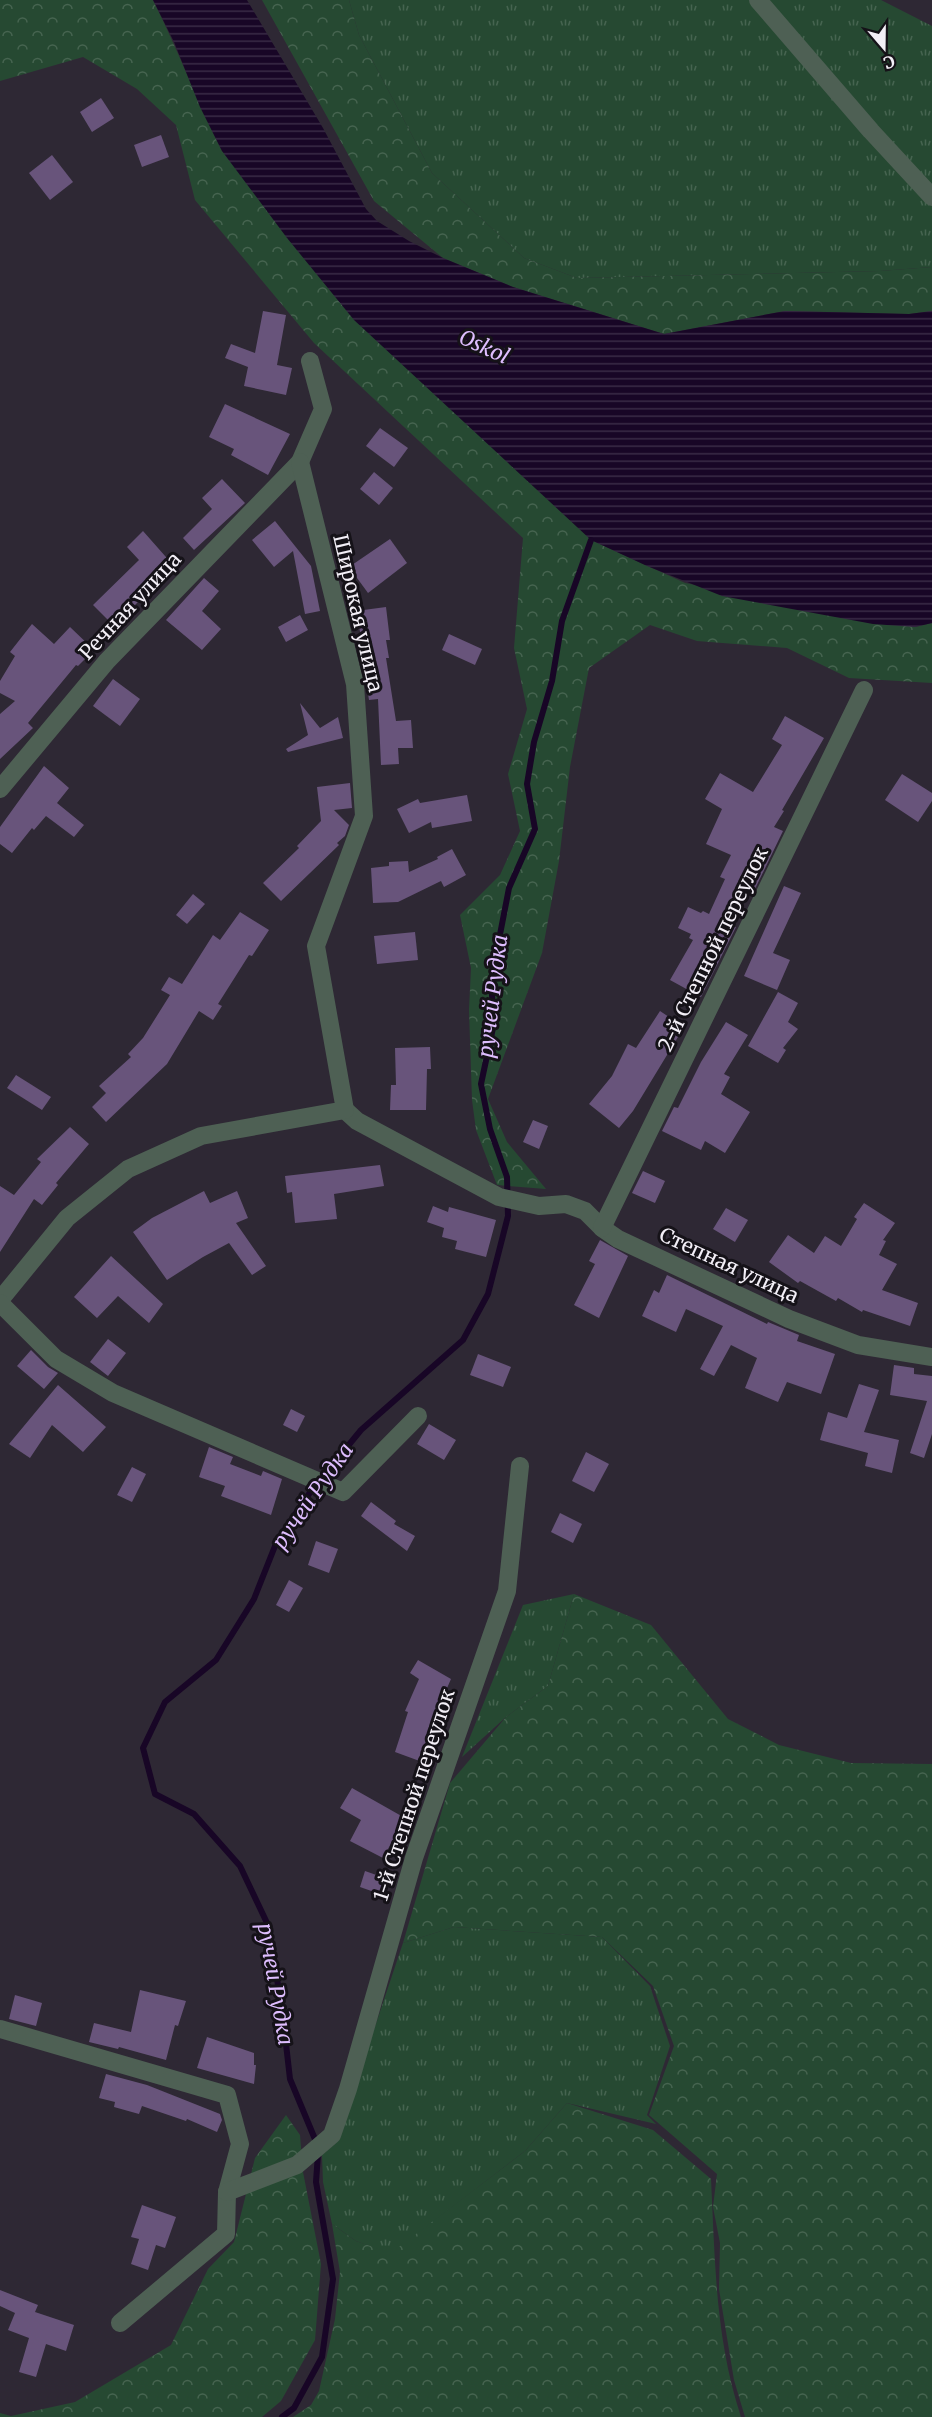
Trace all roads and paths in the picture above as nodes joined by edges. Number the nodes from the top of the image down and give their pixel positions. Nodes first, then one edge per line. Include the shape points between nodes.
1 (758, 0) edge
2 (932, 196) edge
3 (310, 361) dead end
4 (300, 462) junction
5 (864, 690) dead end
6 (0, 789) edge
7 (345, 1110) junction
8 (602, 1228) junction
9 (0, 1302) edge
10 (932, 1357) edge
11 (418, 1416) dead end
12 (520, 1466) dead end
13 (0, 2029) edge
14 (227, 2192) junction
15 (120, 2323) dead end

1 - 2 street
3 - 4 street via 322,409
4 - 6 street, Речная улица via 107,661
4 - 7 street, Широкая улица via 355,684 364,816 316,946
5 - 8 street, 2-й Степной переулок
7 - 8 street, Степная улица via 357,1121 508,1199 539,1206 566,1204 585,1211
7 - 9 street via 201,1136 128,1169 67,1218
8 - 10 street, Степная улица via 789,1319 858,1345
9 - 11 street via 56,1359 113,1394 343,1492
12 - 14 street, 1-й Степной переулок via 507,1591 414,1858 332,2135 297,2165
13 - 14 street via 228,2095 240,2144
14 - 15 street via 226,2234

